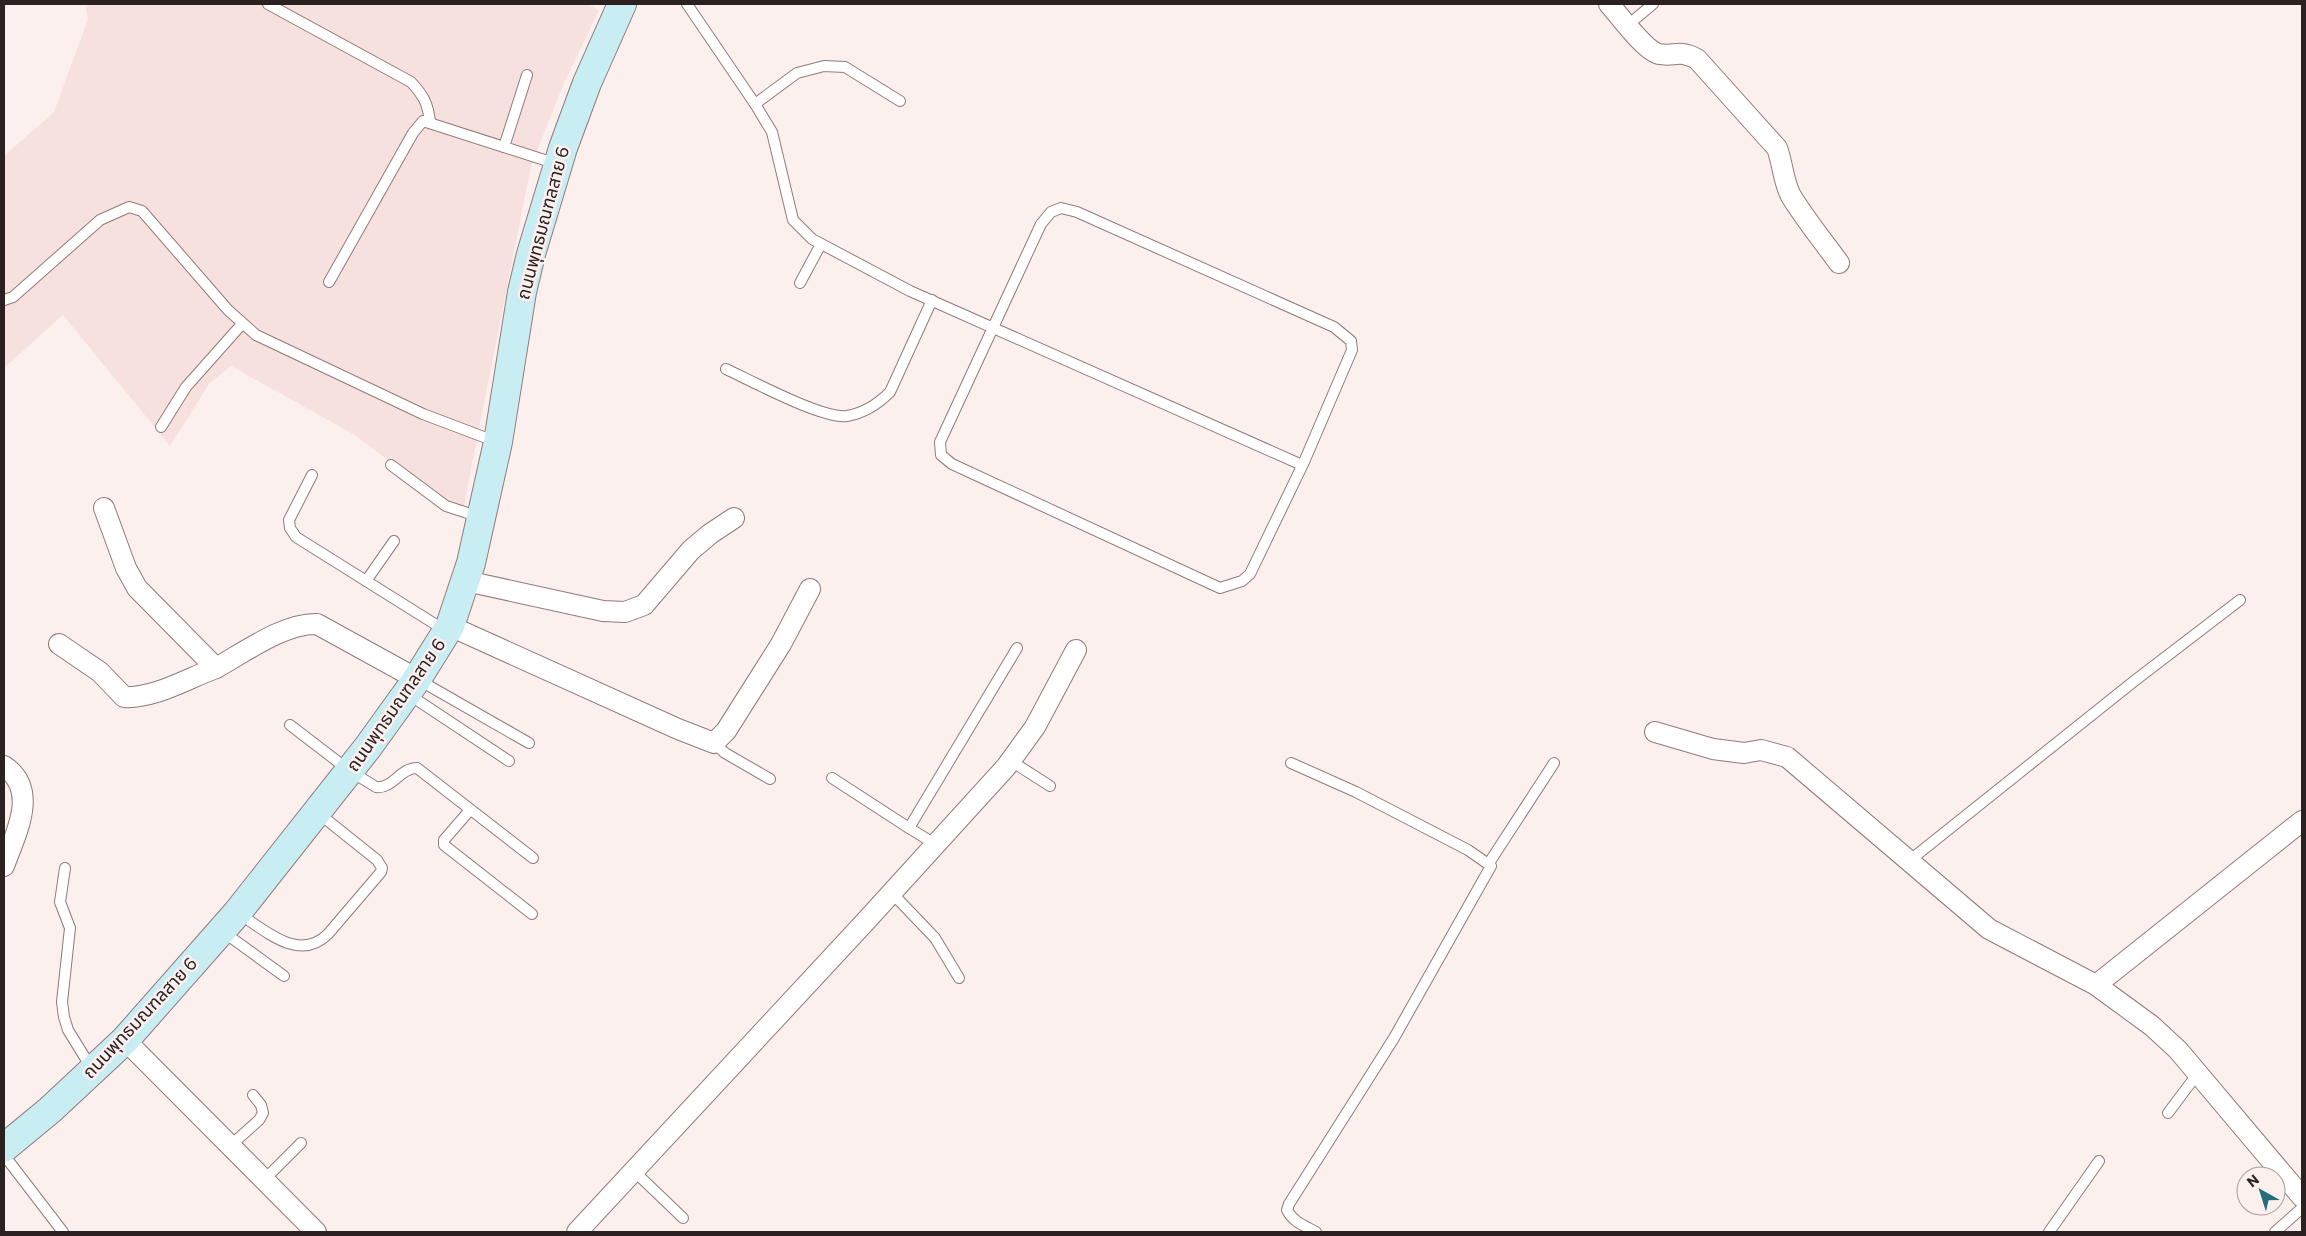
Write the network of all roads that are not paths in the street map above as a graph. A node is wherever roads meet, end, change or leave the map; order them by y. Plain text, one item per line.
1 (268, 4) edge
2 (622, 4) edge
3 (687, 4) edge
4 (1609, 4) edge
5 (1653, 4) edge
6 (1628, 24) junction
7 (527, 74) dead end
8 (900, 100) dead end
9 (755, 104) junction
10 (430, 122) junction
11 (504, 147) junction
12 (558, 165) junction
13 (821, 244) junction
14 (1839, 263) dead end
15 (329, 282) dead end
16 (800, 283) dead end
17 (4, 300) edge
18 (932, 300) junction
19 (242, 324) junction
20 (994, 328) junction
21 (726, 369) dead end
22 (161, 426) dead end
23 (498, 442) junction
24 (391, 464) dead end
25 (1302, 465) junction
26 (312, 475) dead end
27 (104, 508) dead end
28 (734, 518) dead end
29 (481, 520) junction
30 (394, 541) dead end
31 (468, 572) junction
32 (366, 581) junction
33 (810, 589) dead end
34 (2240, 600) dead end
35 (448, 629) junction
36 (59, 644) dead end
37 (1017, 648) dead end
38 (1076, 650) dead end
39 (216, 668) junction
40 (412, 687) junction
41 (290, 725) dead end
42 (1655, 732) dead end
43 (529, 743) dead end
44 (714, 743) junction
45 (509, 761) dead end
46 (1011, 761) junction
47 (1291, 762) dead end
48 (1554, 763) dead end
49 (4, 766) edge
50 (350, 771) junction
51 (832, 778) dead end
52 (770, 779) dead end
53 (1050, 786) dead end
54 (470, 810) junction
55 (316, 812) junction
56 (2302, 821) edge
57 (909, 828) junction
58 (935, 844) junction
59 (533, 858) dead end
60 (1908, 861) junction
61 (1489, 863) junction
62 (4, 866) edge
63 (65, 868) dead end
64 (892, 893) junction
65 (532, 914) dead end
66 (229, 922) junction
67 (284, 976) dead end
68 (959, 978) dead end
69 (2096, 985) junction
70 (125, 1040) junction
71 (93, 1071) junction
72 (2194, 1079) junction
73 (252, 1095) dead end
74 (2168, 1113) dead end
75 (301, 1143) dead end
76 (230, 1146) junction
77 (4, 1148) edge
78 (4, 1155) edge
79 (2099, 1161) dead end
80 (634, 1171) junction
81 (264, 1180) junction
82 (2300, 1206) edge
83 (682, 1218) dead end
84 (63, 1232) edge
85 (316, 1232) edge
86 (577, 1232) edge
87 (1316, 1232) edge
88 (2049, 1232) edge
89 (2275, 1232) edge

1 - 10 lane
2 - 12 main road, ถนนพุทธมณฑลสาย 6
3 - 9 lane
4 - 6 street
5 - 6 lane
6 - 14 street
7 - 11 lane
8 - 9 lane
9 - 13 lane
10 - 11 lane
10 - 15 lane
11 - 12 lane
12 - 23 main road, ถนนพุทธมณฑลสาย 6
13 - 16 lane
13 - 18 lane
17 - 19 lane
18 - 20 lane
18 - 21 lane
19 - 22 lane
19 - 23 lane
20 - 25 lane
20 - 25 lane
20 - 25 lane
23 - 29 main road, ถนนพุทธมณฑลสาย 6
24 - 29 lane
26 - 32 lane
27 - 39 street
28 - 31 street
29 - 31 main road, ถนนพุทธมณฑลสาย 6
30 - 32 lane
31 - 35 main road, ถนนพุทธมณฑลสาย 6
32 - 35 lane
33 - 44 street
34 - 60 lane
35 - 40 main road, ถนนพุทธมณฑลสาย 6
35 - 44 street
36 - 39 street
37 - 57 lane
38 - 46 street
39 - 40 street
40 - 43 lane
40 - 45 lane
40 - 50 main road, ถนนพุทธมณฑลสาย 6
41 - 50 lane
42 - 60 street
44 - 52 lane
46 - 53 lane
46 - 58 street
47 - 61 lane
48 - 61 lane
49 - 62 street
50 - 54 lane
50 - 55 main road, ถนนพุทธมณฑลสาย 6
51 - 57 lane
54 - 59 lane
54 - 65 lane
55 - 66 main road, ถนนพุทธมณฑลสาย 6
55 - 66 lane
56 - 69 street
57 - 58 lane
58 - 64 street
60 - 69 street
61 - 87 lane
63 - 71 lane
64 - 68 lane
64 - 80 street
66 - 67 lane
66 - 70 main road, ถนนพุทธมณฑลสาย 6
69 - 72 street
70 - 71 main road, ถนนพุทธมณฑลสาย 6
70 - 76 street
71 - 77 main road, ถนนพุทธมณฑลสาย 6
72 - 74 lane
72 - 82 street
73 - 76 lane
75 - 81 lane
76 - 81 street
78 - 84 lane
79 - 88 lane
80 - 83 lane
80 - 86 street
81 - 85 street
82 - 89 lane

